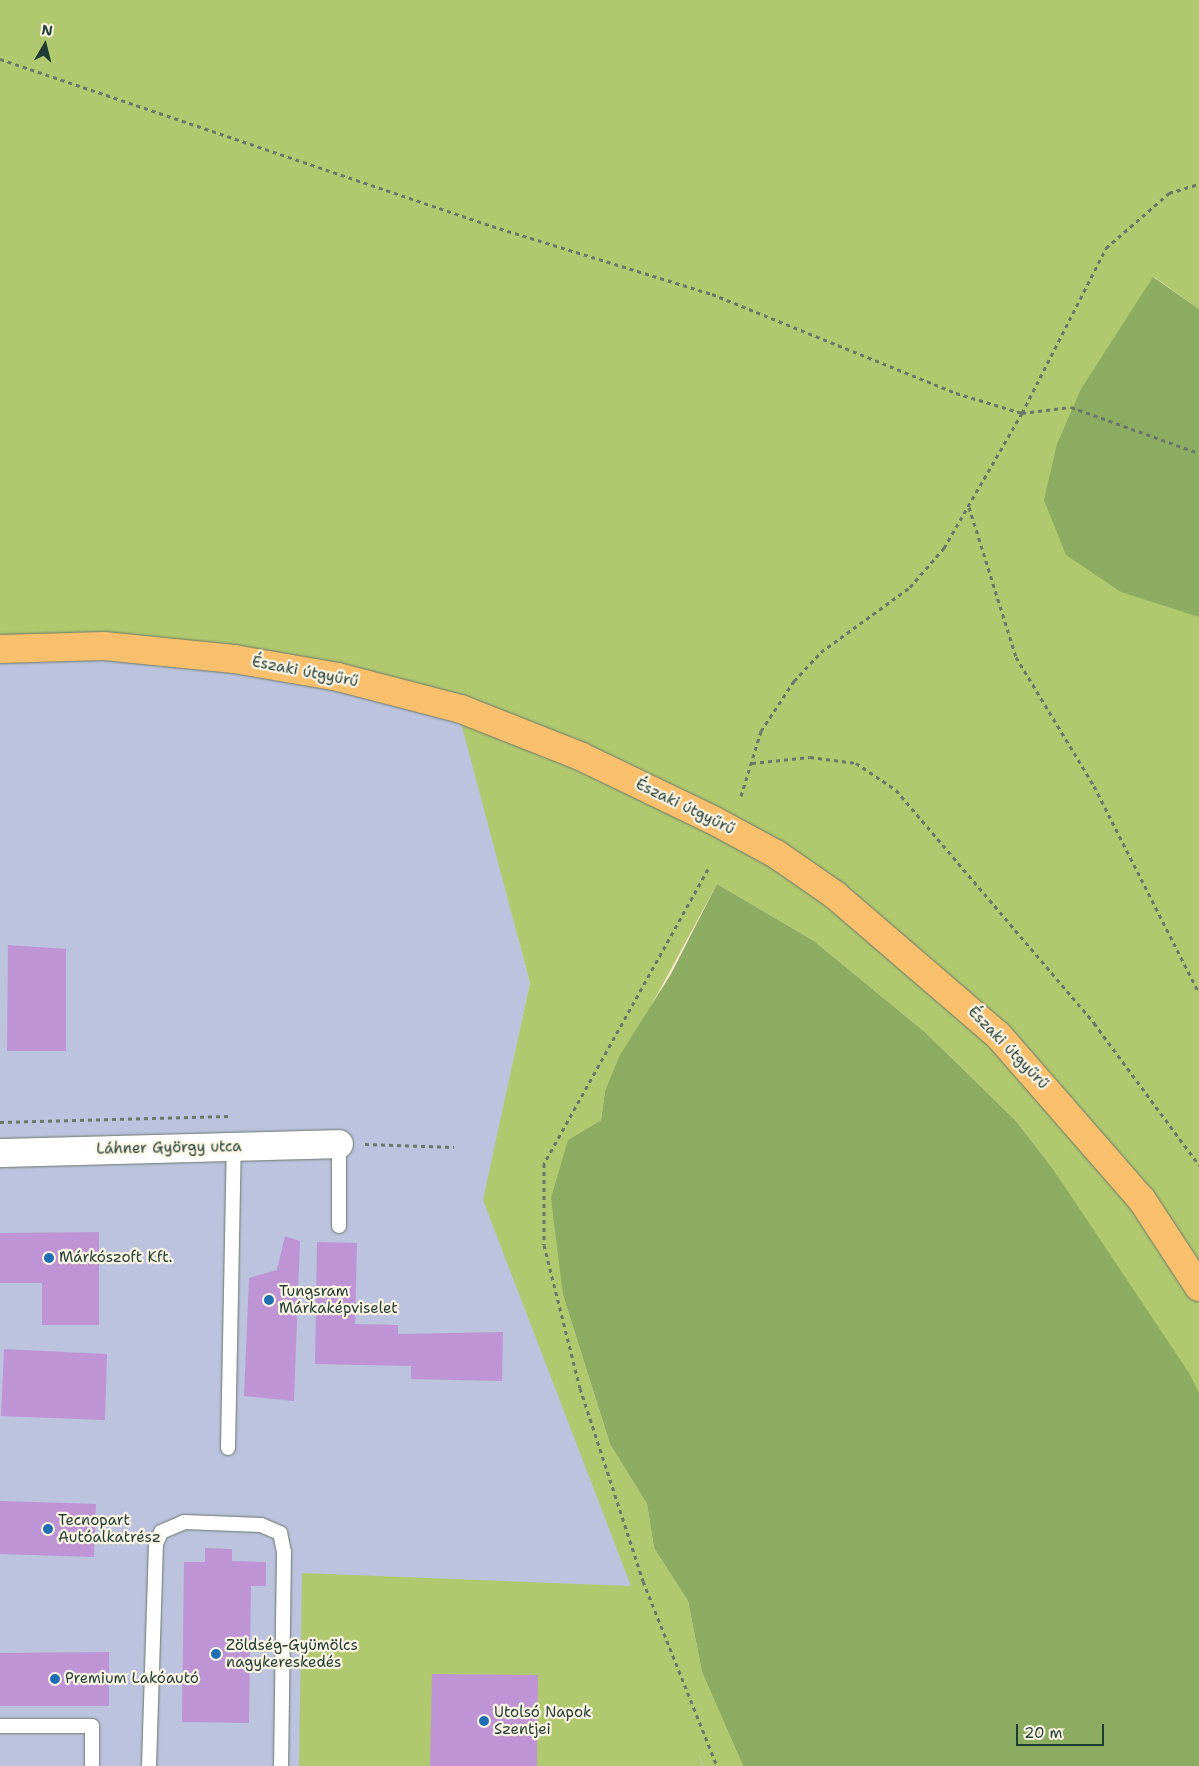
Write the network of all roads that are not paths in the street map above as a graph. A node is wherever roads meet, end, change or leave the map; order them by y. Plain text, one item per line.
1 (0, 648) edge
2 (339, 1144) joint
3 (234, 1147) junction
4 (0, 1153) edge
5 (338, 1226) dead end
6 (1199, 1287) edge
7 (228, 1448) dead end
8 (0, 1726) edge
9 (92, 1766) edge
10 (149, 1766) edge
11 (281, 1766) edge

1 - 6 main road, Északi útgyűrű
2 - 3 street, Láhner György utca
2 - 5 lane
3 - 4 street, Láhner György utca
3 - 7 lane
8 - 9 lane
10 - 11 lane

